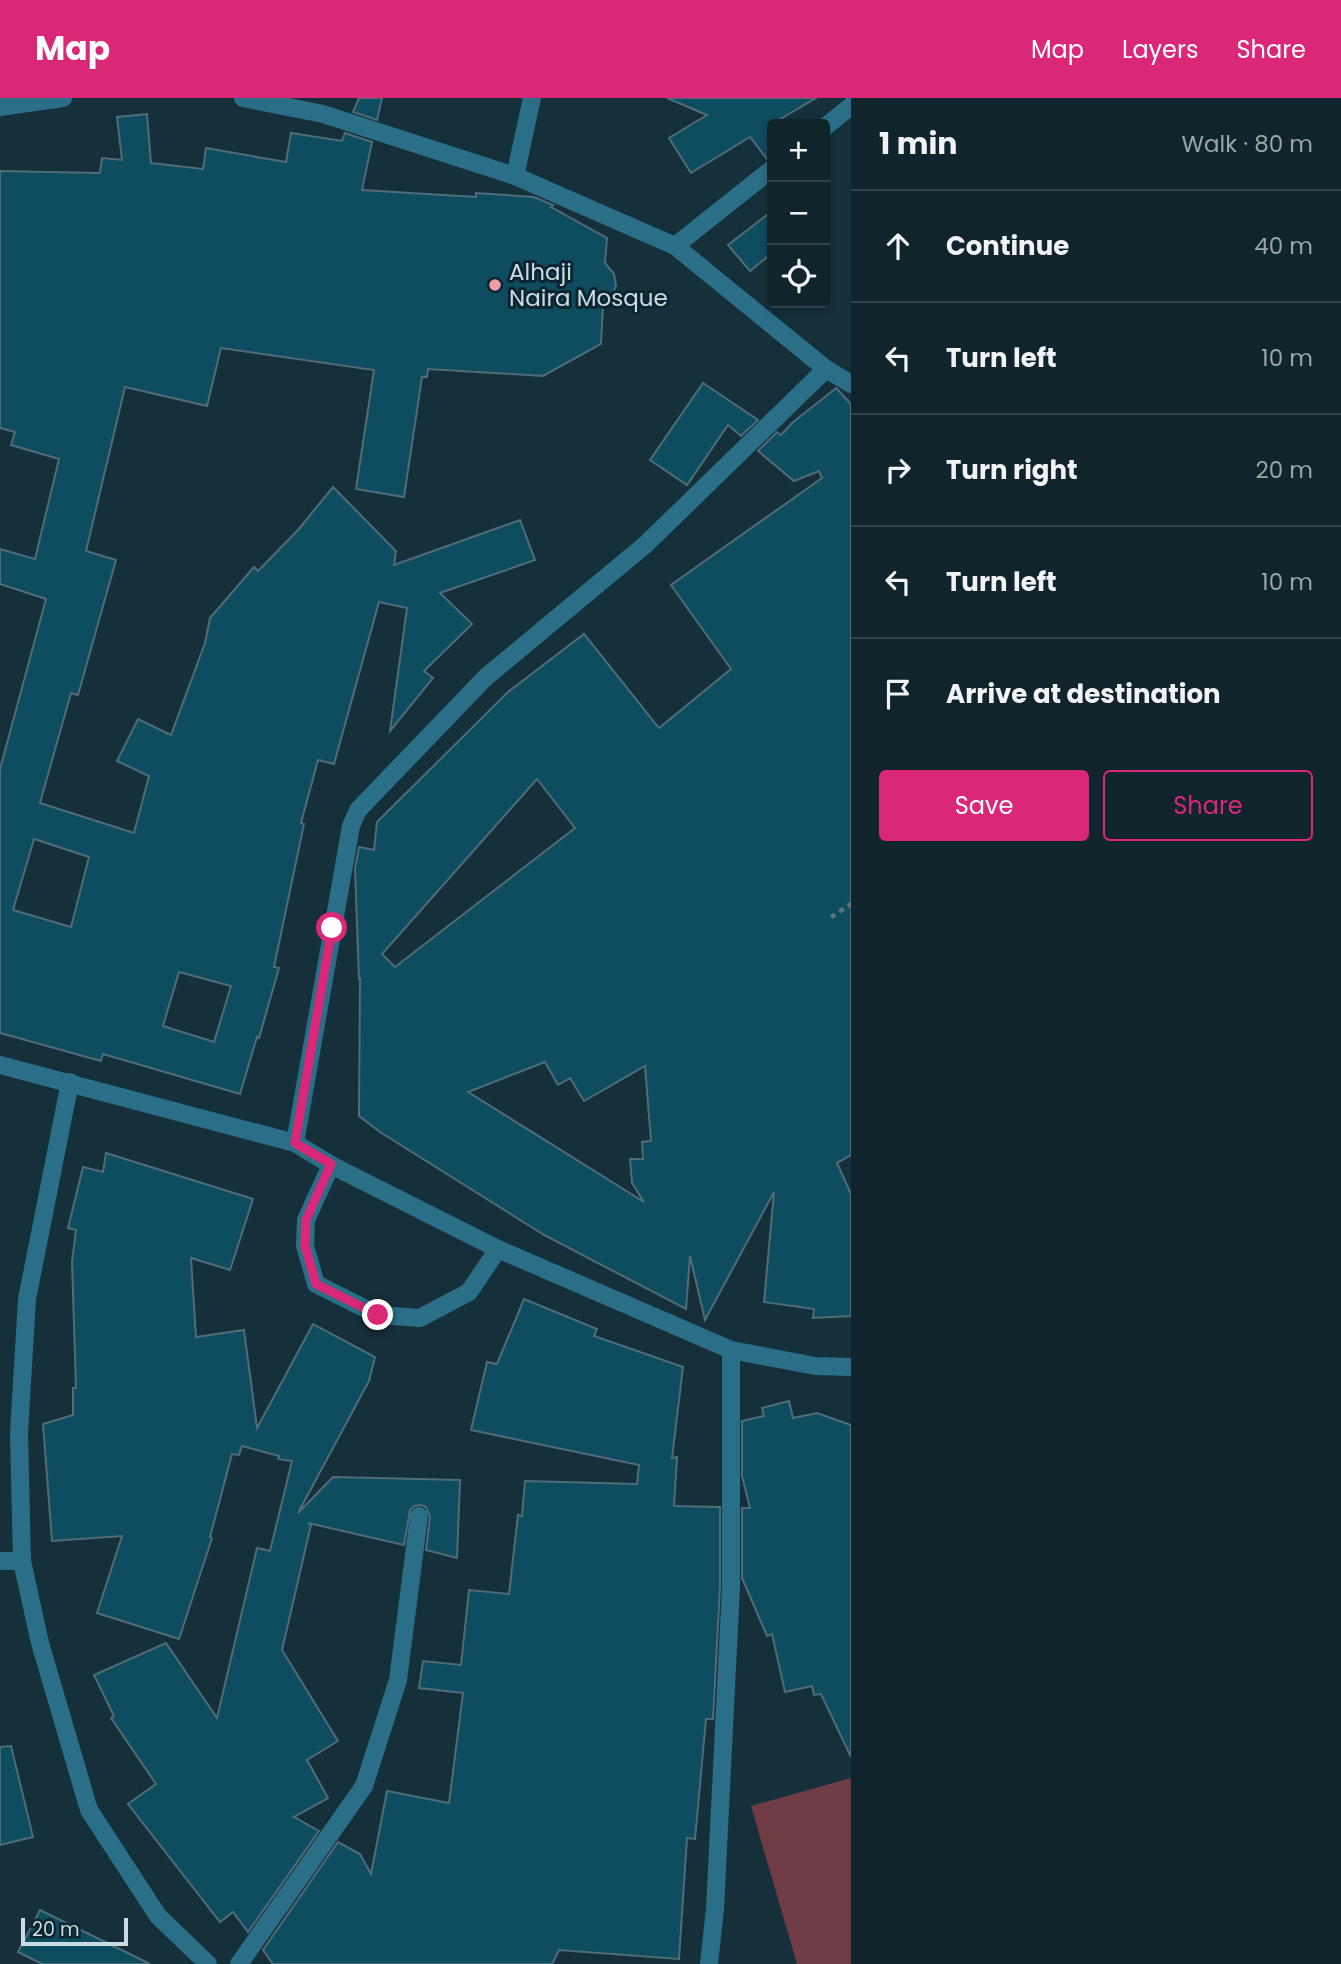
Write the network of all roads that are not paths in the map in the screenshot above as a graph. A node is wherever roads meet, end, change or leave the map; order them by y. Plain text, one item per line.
1 (63, 98) edge
2 (243, 98) edge
3 (532, 98) edge
4 (851, 106) edge
5 (0, 107) edge
6 (830, 123) edge
7 (767, 173) edge
8 (515, 176) junction
9 (675, 246) junction
10 (826, 369) junction
11 (851, 384) edge
12 (0, 1065) edge
13 (70, 1082) junction
14 (295, 1143) junction
15 (331, 1164) junction
16 (498, 1249) junction
17 (731, 1350) junction
18 (851, 1367) edge
19 (419, 1516) dead end
20 (0, 1561) edge
21 (22, 1561) junction
22 (208, 1964) edge
23 (239, 1964) edge
24 (709, 1964) edge

1 - 5 street
2 - 8 street
3 - 8 street
4 - 6 street
7 - 9 street
8 - 9 street
9 - 10 street
10 - 11 street
10 - 14 street
12 - 13 street
13 - 14 street
13 - 21 street
14 - 15 street
15 - 16 street
15 - 16 street
16 - 17 street
17 - 18 street
17 - 24 street
19 - 23 street
20 - 21 street
21 - 22 street

